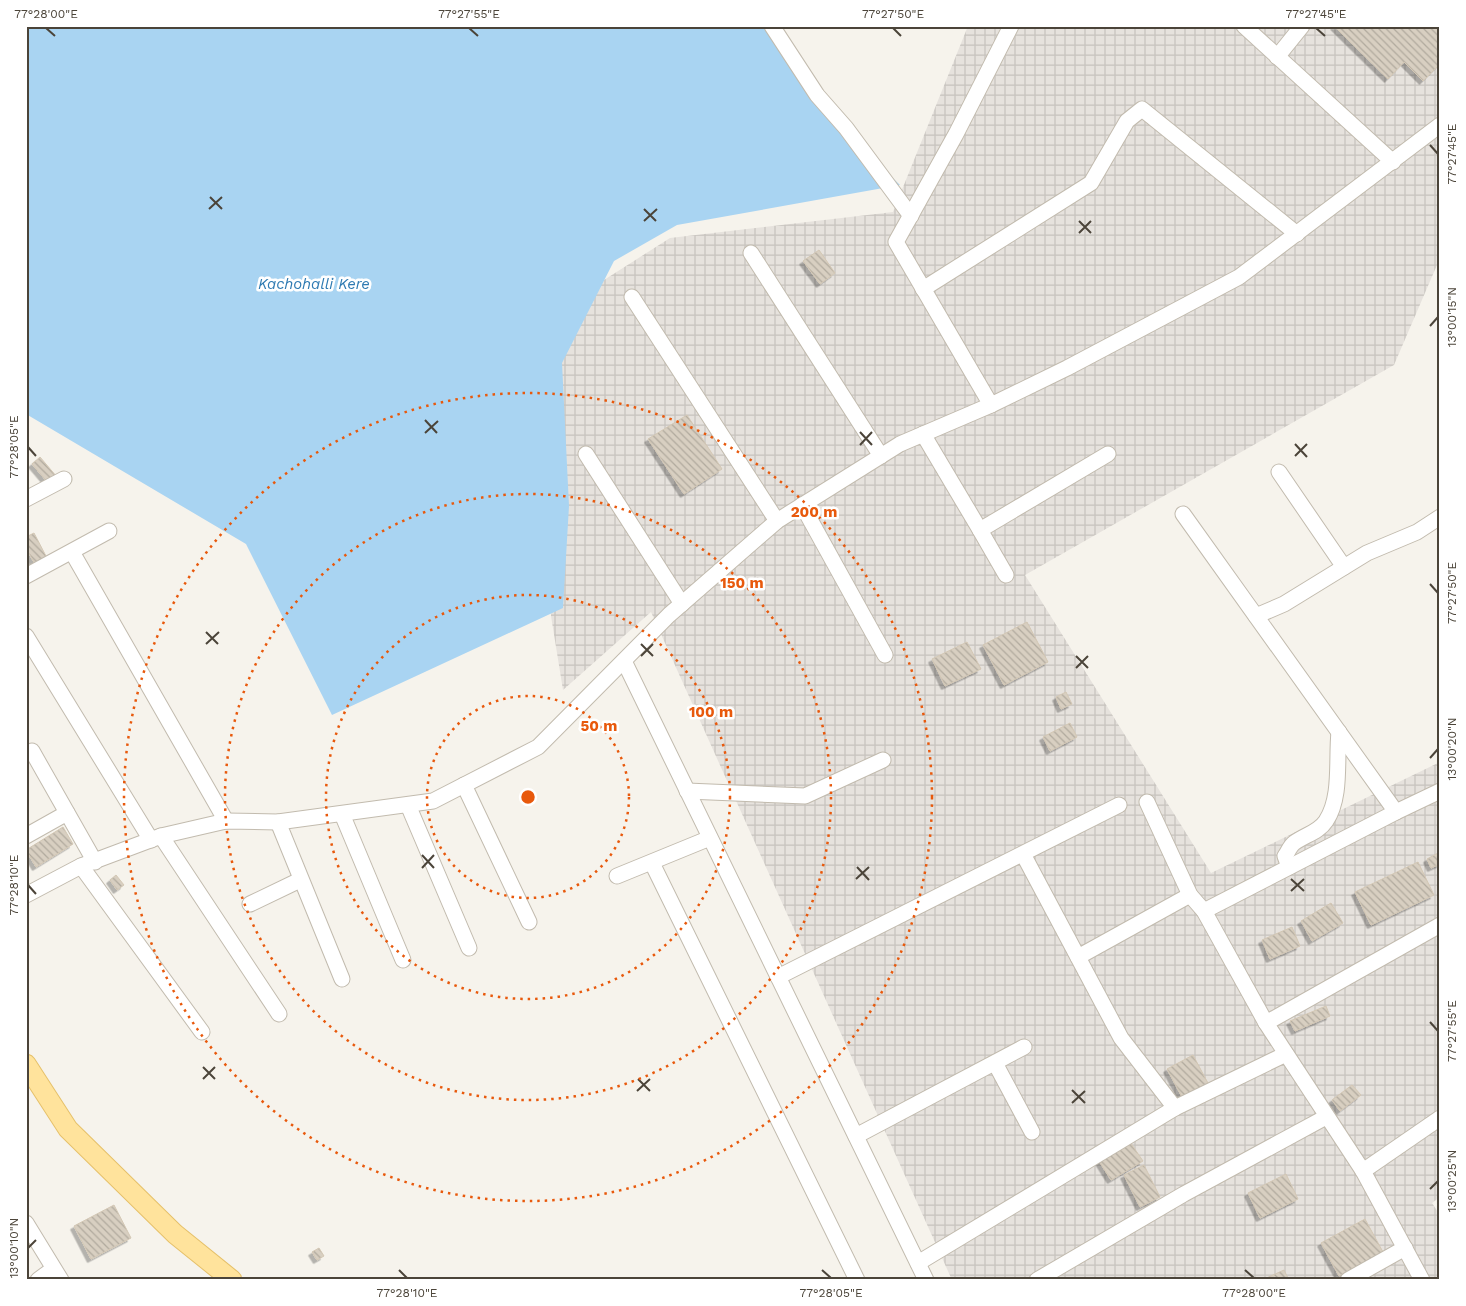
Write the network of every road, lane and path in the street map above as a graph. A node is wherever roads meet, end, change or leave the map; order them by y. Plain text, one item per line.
1 (772, 26) edge
2 (1011, 26) edge
3 (1244, 26) edge
4 (1302, 26) edge
5 (1277, 57) junction
6 (1440, 125) edge
7 (1393, 162) junction
8 (911, 216) junction
9 (1297, 234) junction
10 (751, 253) dead end
11 (923, 289) junction
12 (632, 297) dead end
13 (991, 405) junction
14 (923, 434) junction
15 (586, 454) dead end
16 (1108, 454) dead end
17 (881, 456) junction
18 (1279, 472) dead end
19 (64, 480) dead end
20 (26, 498) edge
21 (802, 505) junction
22 (1183, 514) dead end
23 (1440, 517) edge
24 (777, 521) junction
25 (980, 530) junction
26 (109, 531) dead end
27 (72, 552) junction
28 (1344, 567) junction
29 (1006, 575) dead end
30 (26, 576) edge
31 (682, 604) junction
32 (1256, 616) junction
33 (26, 636) edge
34 (885, 655) dead end
35 (624, 661) junction
36 (1339, 732) junction
37 (28, 749) edge
38 (883, 760) dead end
39 (464, 785) junction
40 (687, 790) junction
41 (1440, 791) edge
42 (1148, 802) dead end
43 (408, 805) junction
44 (1119, 806) dead end
45 (1396, 812) junction
46 (66, 813) junction
47 (342, 814) junction
48 (226, 822) junction
49 (278, 822) junction
50 (26, 836) edge
51 (156, 838) junction
52 (710, 838) junction
53 (1023, 854) junction
54 (652, 862) junction
55 (88, 864) junction
56 (1289, 867) junction
57 (617, 876) dead end
58 (300, 880) junction
59 (26, 895) edge
60 (1190, 895) junction
61 (250, 904) dead end
62 (1204, 911) junction
63 (529, 922) dead end
64 (1440, 925) edge
65 (469, 948) dead end
66 (1078, 958) junction
67 (403, 960) dead end
68 (778, 977) junction
69 (342, 979) dead end
70 (279, 1014) dead end
71 (1266, 1023) junction
72 (202, 1032) dead end
73 (1024, 1047) dead end
74 (1286, 1054) junction
75 (994, 1063) junction
76 (26, 1064) edge
77 (1175, 1108) junction
78 (1326, 1117) junction
79 (1440, 1118) edge
80 (1032, 1132) dead end
81 (856, 1136) junction
82 (1363, 1171) junction
83 (26, 1223) edge
84 (1405, 1248) junction
85 (918, 1263) junction
86 (57, 1274) edge
87 (38, 1280) edge
88 (232, 1280) edge
89 (857, 1280) edge
90 (926, 1280) edge
91 (1037, 1280) edge
92 (1348, 1280) edge
93 (1422, 1280) edge

1 - 8 street
2 - 8 street
3 - 5 street
4 - 5 street
5 - 7 street
6 - 7 street
7 - 9 street
8 - 11 street
9 - 11 street
9 - 13 street
10 - 17 street
11 - 13 street
12 - 24 street
13 - 14 street
14 - 17 street
14 - 25 street
15 - 31 street
16 - 25 street
17 - 21 street
18 - 28 street
19 - 20 street
21 - 24 street
21 - 34 street
22 - 32 street
23 - 28 street
24 - 31 street
25 - 29 street
26 - 27 street
27 - 30 street
27 - 48 street
28 - 32 street
31 - 35 street
32 - 36 street
33 - 51 street
35 - 39 street
35 - 40 street
36 - 45 street
36 - 56 street
37 - 46 street
38 - 40 street
39 - 43 street
39 - 63 street
40 - 52 street
41 - 45 street
42 - 60 street
43 - 47 street
43 - 65 street
44 - 53 street
45 - 56 street
46 - 50 street
46 - 55 street
47 - 49 street
47 - 67 street
48 - 49 street
48 - 51 street
49 - 58 street
51 - 55 street
51 - 70 street
52 - 54 street
52 - 68 street
53 - 66 street
53 - 68 street
54 - 57 street
54 - 89 street
55 - 59 street
55 - 72 street
56 - 62 street
58 - 61 street
58 - 69 street
60 - 62 street
60 - 66 street
62 - 71 street
64 - 71 street
66 - 77 street
68 - 81 street
71 - 74 street
73 - 75 street
74 - 77 street
74 - 78 street
75 - 80 street
75 - 81 street
76 - 88 main road
77 - 85 street
78 - 82 street
78 - 91 street
79 - 82 street
81 - 85 street
82 - 84 street
83 - 86 street
84 - 92 street
84 - 93 street
85 - 90 street
86 - 87 street

